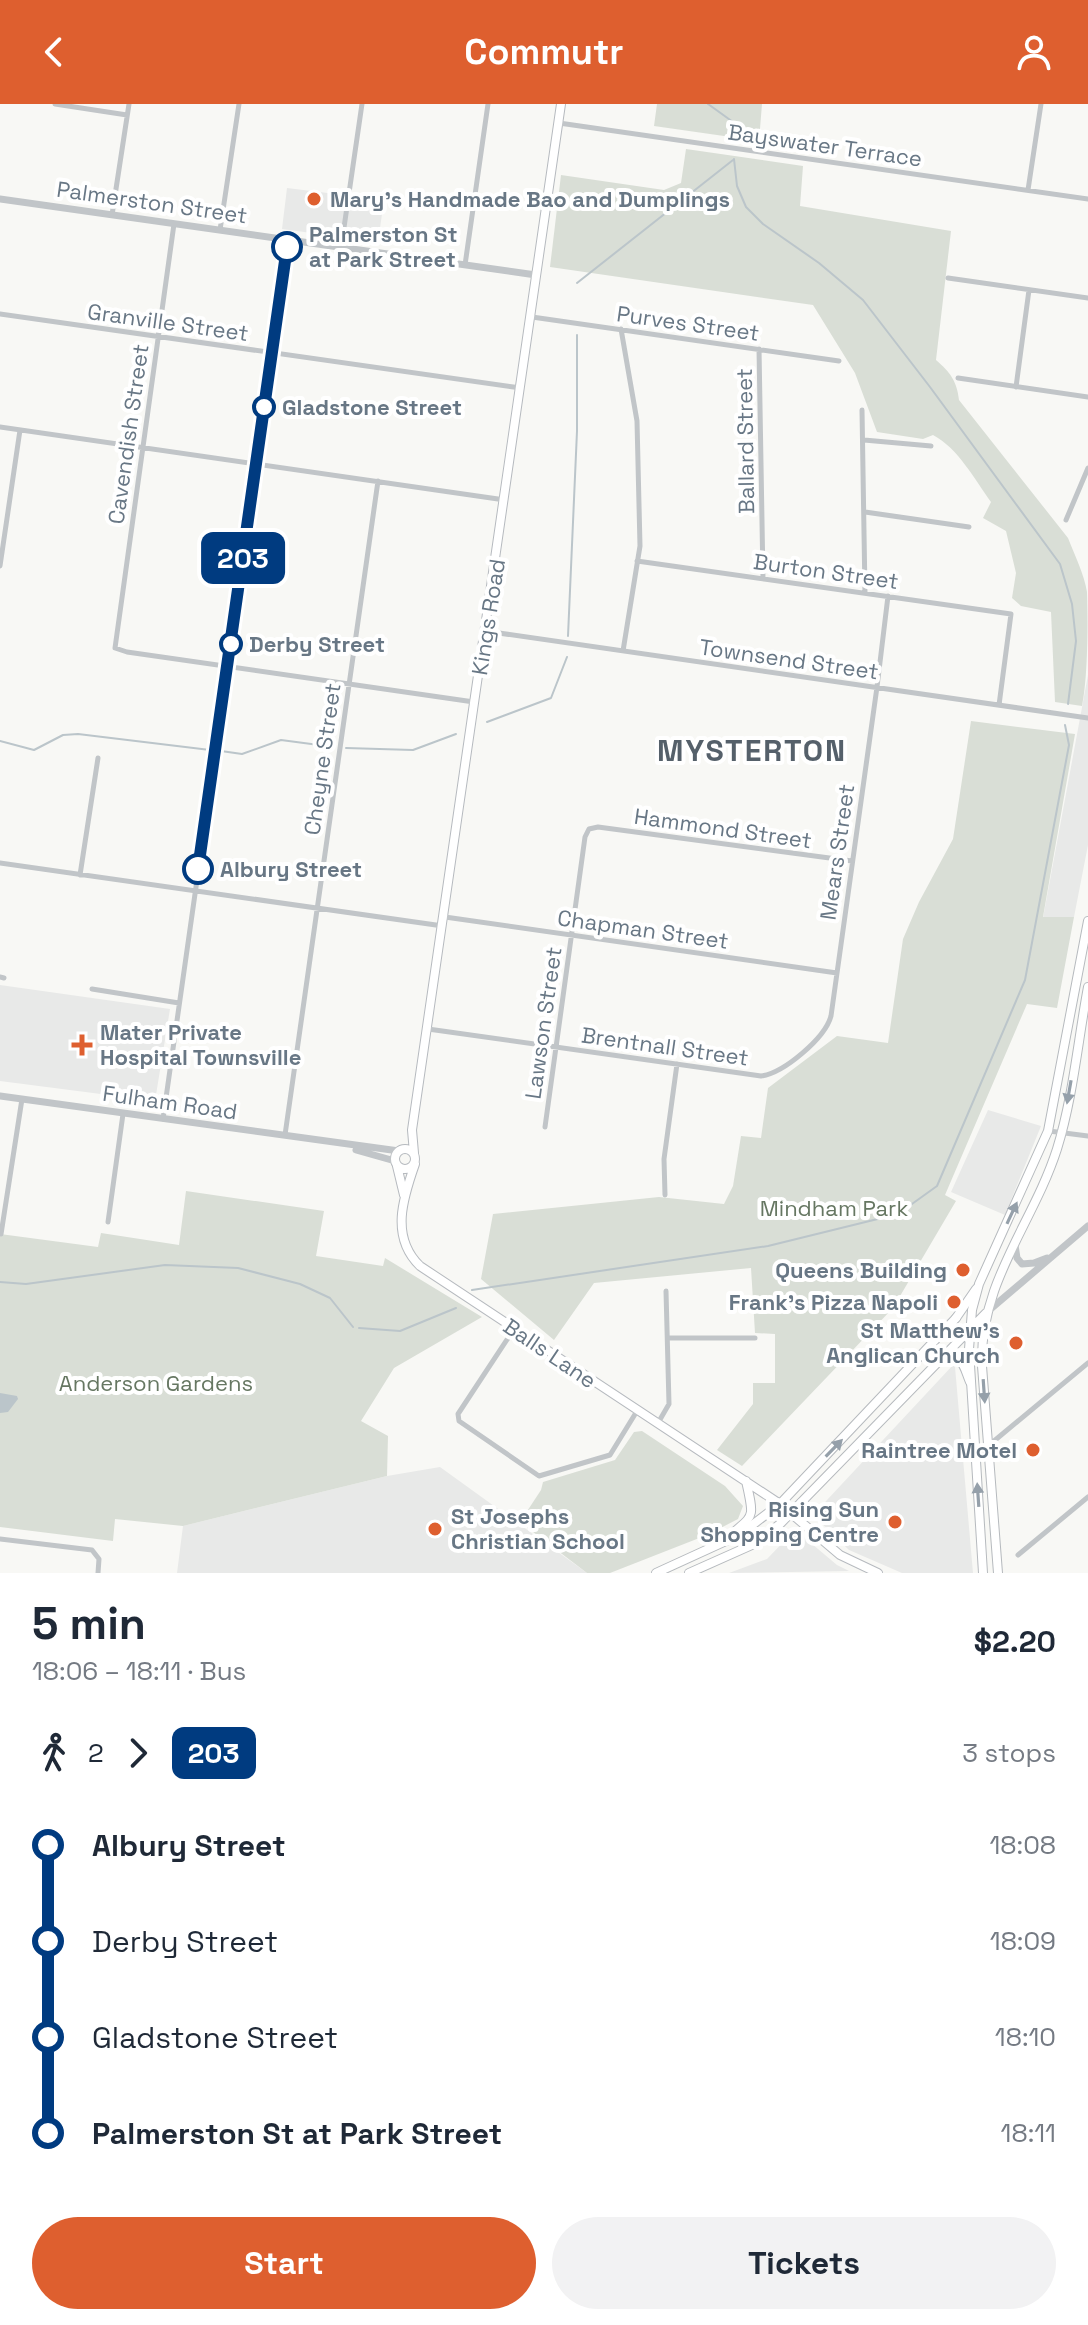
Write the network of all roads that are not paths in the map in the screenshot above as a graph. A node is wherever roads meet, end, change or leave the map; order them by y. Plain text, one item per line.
1 (55, 104) edge
2 (129, 104) edge
3 (239, 104) edge
4 (362, 104) edge
5 (488, 104) edge
6 (561, 104) edge
7 (1041, 104) edge
8 (127, 115) junction
9 (558, 123) junction
10 (1028, 190) junction
11 (0, 199) edge
12 (1088, 199) edge
13 (112, 215) junction
14 (174, 224) junction
15 (220, 230) junction
16 (288, 240) junction
17 (341, 248) junction
18 (465, 265) junction
19 (536, 275) junction
20 (948, 278) dead end
21 (1029, 290) junction
22 (1088, 298) edge
23 (0, 314) edge
24 (532, 317) junction
25 (621, 329) junction
26 (158, 336) junction
27 (759, 349) junction
28 (272, 352) junction
29 (839, 361) dead end
30 (958, 378) dead end
31 (1016, 387) junction
32 (521, 388) junction
33 (1088, 397) edge
34 (862, 410) dead end
35 (0, 427) edge
36 (20, 430) junction
37 (864, 440) junction
38 (931, 446) dead end
39 (142, 447) junction
40 (256, 464) junction
41 (1088, 468) edge
42 (378, 481) junction
43 (505, 500) junction
44 (865, 512) junction
45 (1066, 520) dead end
46 (969, 527) dead end
47 (637, 561) junction
48 (0, 566) edge
49 (763, 579) junction
50 (865, 593) junction
51 (888, 596) junction
52 (485, 631) junction
53 (623, 651) junction
54 (227, 667) junction
55 (349, 684) junction
56 (877, 687) junction
57 (475, 702) junction
58 (999, 705) junction
59 (1088, 718) edge
60 (98, 758) dead end
61 (589, 829) joint
62 (852, 861) junction
63 (0, 863) edge
64 (80, 875) junction
65 (195, 891) junction
66 (317, 908) junction
67 (444, 921) junction
68 (1088, 925) edge
69 (572, 936) junction
70 (837, 973) junction
71 (1088, 987) edge
72 (92, 989) dead end
73 (179, 1003) junction
74 (427, 1029) junction
75 (1084, 1032) edge
76 (556, 1046) junction
77 (677, 1064) junction
78 (0, 1096) edge
79 (22, 1099) junction
80 (123, 1114) junction
81 (163, 1119) junction
82 (545, 1127) dead end
83 (412, 1130) junction
84 (1048, 1131) junction
85 (1062, 1131) junction
86 (285, 1136) junction
87 (1088, 1136) edge
88 (334, 1143) junction
89 (401, 1150) junction
90 (414, 1153) junction
91 (396, 1163) junction
92 (415, 1164) junction
93 (665, 1195) dead end
94 (404, 1196) junction
95 (108, 1222) dead end
96 (1088, 1226) edge
97 (1, 1234) edge
98 (1015, 1240) junction
99 (1059, 1251) junction
100 (979, 1284) junction
101 (666, 1291) dead end
102 (986, 1313) junction
103 (969, 1328) junction
104 (514, 1329) junction
105 (668, 1338) junction
106 (755, 1338) dead end
107 (940, 1359) junction
108 (1088, 1363) edge
109 (970, 1382) junction
110 (637, 1411) junction
111 (658, 1424) junction
112 (988, 1446) junction
113 (975, 1447) junction
114 (745, 1481) junction
115 (1088, 1497) edge
116 (780, 1504) junction
117 (793, 1513) junction
118 (0, 1539) edge
119 (720, 1545) junction
120 (1018, 1555) dead end
121 (98, 1573) edge
122 (656, 1573) edge
123 (689, 1573) edge
124 (878, 1573) edge
125 (983, 1573) edge
126 (998, 1573) edge

1 - 8 street
2 - 8 street
3 - 15 street
4 - 17 street
5 - 18 street
6 - 9 main road, Kings Road
7 - 10 street
8 - 13 street
9 - 10 street, Bayswater Terrace
9 - 19 main road, Kings Road
10 - 12 street, Bayswater Terrace
11 - 13 street, Palmerston Street
13 - 14 street, Palmerston Street
14 - 15 street, Palmerston Street
14 - 26 street, Cavendish Street
15 - 16 street, Palmerston Street
16 - 17 street, Palmerston Street
16 - 28 street
17 - 18 street, Palmerston Street
18 - 19 street, Palmerston Street
19 - 24 main road, Kings Road
20 - 21 street
21 - 22 street
21 - 31 street
23 - 26 street, Granville Street
24 - 25 street, Purves Street
24 - 32 main road, Kings Road
25 - 27 street, Purves Street
25 - 47 street
26 - 28 street, Granville Street
26 - 39 street, Cavendish Street
27 - 29 street, Purves Street
27 - 49 street, Ballard Street
28 - 32 street, Granville Street
28 - 40 street
30 - 31 street
31 - 33 street
32 - 43 main road, Kings Road
34 - 37 street
35 - 36 street
36 - 39 street
36 - 48 street
37 - 38 street
37 - 44 street
39 - 40 street
39 - 54 street, Cavendish Street
40 - 42 street
40 - 54 street
41 - 45 street
42 - 43 street
42 - 55 street, Cheyne Street
43 - 52 main road, Kings Road
44 - 46 street
44 - 50 street
47 - 49 street, Burton Street
47 - 53 street
49 - 50 street, Burton Street
50 - 51 street, Burton Street
51 - 56 street, Mears Street
51 - 58 street, Burton Street
52 - 53 street, Townsend Street
52 - 57 main road, Kings Road
53 - 56 street, Townsend Street
54 - 55 street
54 - 65 street
55 - 57 street
55 - 66 street, Cheyne Street
56 - 58 street, Townsend Street
56 - 62 street, Mears Street
57 - 67 main road, Kings Road
58 - 59 street, Townsend Street
60 - 64 street
61 - 62 street, Hammond Street
61 - 69 street, Lawson Street
62 - 70 street, Mears Street
63 - 64 street
64 - 65 street
65 - 66 street
65 - 73 street
66 - 67 street
66 - 86 street, Cheyne Street
67 - 69 street, Chapman Street
67 - 74 main road, Kings Road
68 - 84 main road
69 - 70 street, Chapman Street
69 - 76 street, Lawson Street
70 - 77 street, Brentnall Street
71 - 75 main road
72 - 73 street
73 - 81 street
74 - 76 street, Brentnall Street
74 - 83 main road, Kings Road
75 -> 85 main road
76 - 77 street, Brentnall Street
76 - 82 street, Lawson Street
77 - 93 street
78 - 79 street, Fulham Road
79 - 80 street, Fulham Road
79 - 97 street
80 - 81 street, Fulham Road
80 - 95 street
81 - 86 street, Fulham Road
83 - 89 main road, Kings Road
83 - 90 main road, Kings Road
84 - 85 street
100 -> 84 main road
85 - 87 street
85 - 98 main road
86 - 88 street, Fulham Road
88 - 89 street, Fulham Road
88 - 91 street, Fulham Road
89 - 90 main road
89 - 91 main road, Kings Road
90 - 92 main road, Kings Road
91 - 92 main road
91 - 94 main road, Balls Lane
92 - 94 main road, Balls Lane
94 - 104 main road, Balls Lane
96 - 99 street
98 - 99 street
98 - 102 main road
99 - 102 street
100 - 103 main road
116 -> 100 main road
101 - 105 street
102 - 103 main road
102 -> 112 main road
103 - 107 main road
103 - 109 main road
104 - 110 main road, Balls Lane
104 - 110 street
105 - 106 street
105 - 111 street
107 - 109 main road
107 - 117 main road
108 - 112 street
109 - 113 main road
110 - 111 main road, Balls Lane
111 - 114 main road, Balls Lane
112 - 113 street
112 - 126 main road
125 -> 113 main road
114 - 116 main road, Balls Lane
114 - 119 main road
115 - 120 street
116 - 117 main road, Balls Lane
116 - 119 main road
117 - 123 main road
117 - 124 main road, Balls Lane
118 - 121 street
119 - 122 main road

